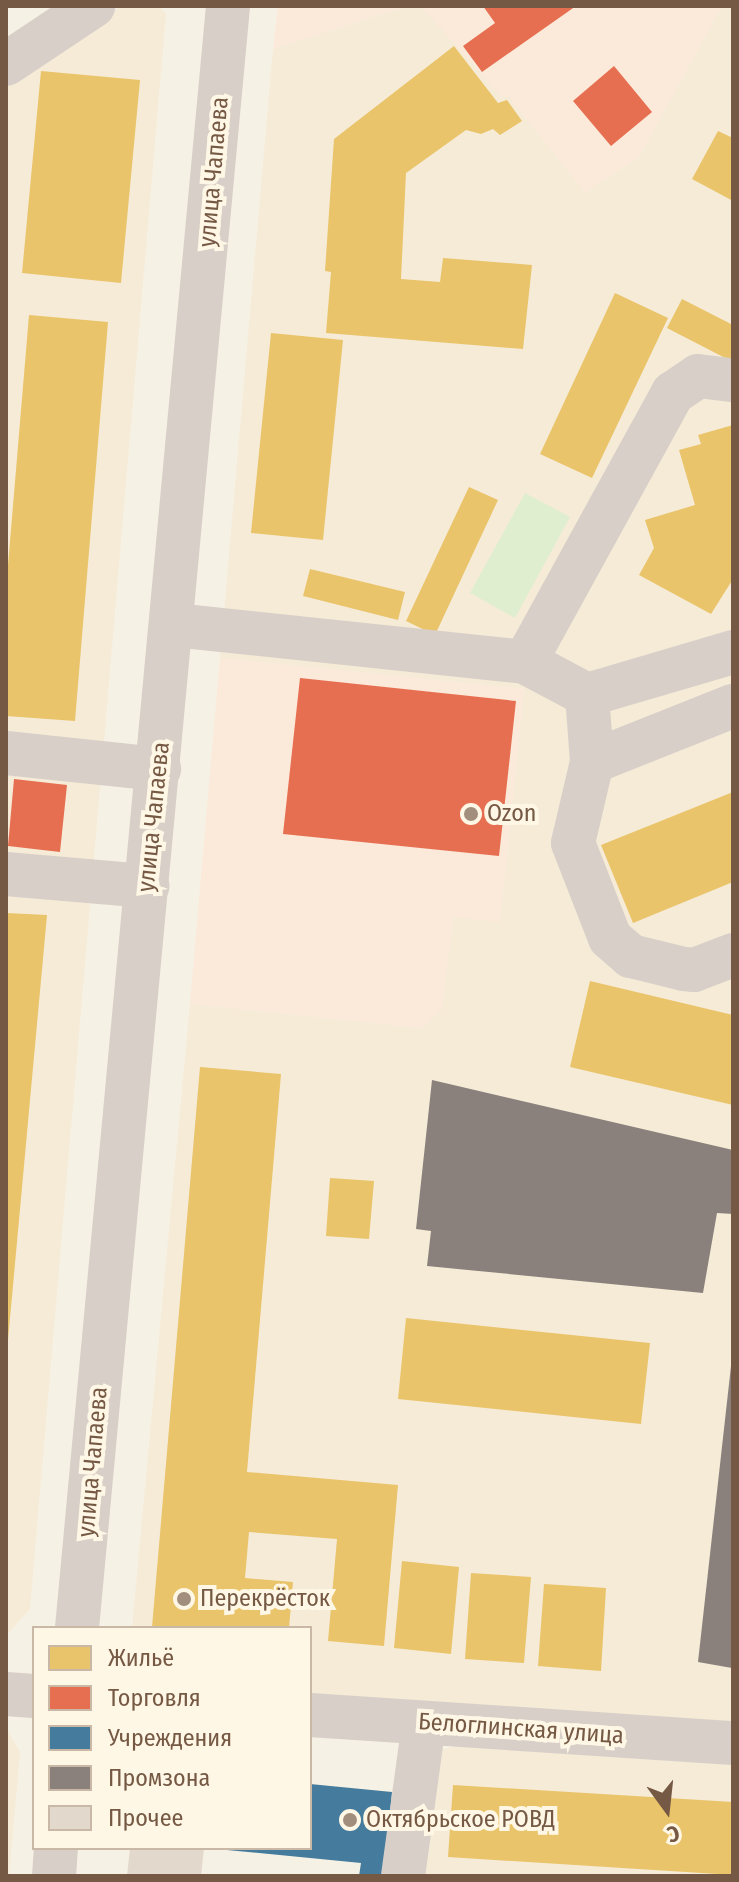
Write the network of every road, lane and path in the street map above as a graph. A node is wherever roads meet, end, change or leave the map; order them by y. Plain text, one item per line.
1 (93, 6) edge
2 (228, 6) edge
3 (6, 64) edge
4 (733, 380) edge
5 (174, 625) junction
6 (733, 652) edge
7 (525, 662) junction
8 (587, 695) junction
9 (733, 706) edge
10 (6, 753) edge
11 (592, 762) junction
12 (159, 769) junction
13 (6, 874) edge
14 (147, 886) junction
15 (733, 955) edge
16 (77, 1626) edge
17 (6, 1694) edge
18 (32, 1696) edge
19 (312, 1715) edge
20 (424, 1723) junction
21 (733, 1743) edge
22 (56, 1850) edge
23 (54, 1876) edge
24 (403, 1876) edge

1 - 3 street
2 - 5 street, улица Чапаева
4 - 7 street
5 - 7 street
5 - 12 street, улица Чапаева
6 - 8 street
7 - 8 street
8 - 11 street
9 - 11 street
10 - 12 street
11 - 15 street
12 - 14 street, улица Чапаева
13 - 14 street
14 - 16 street, улица Чапаева
17 - 18 street
19 - 20 street, Белоглинская улица
20 - 21 street, Белоглинская улица
20 - 24 street
22 - 23 street

